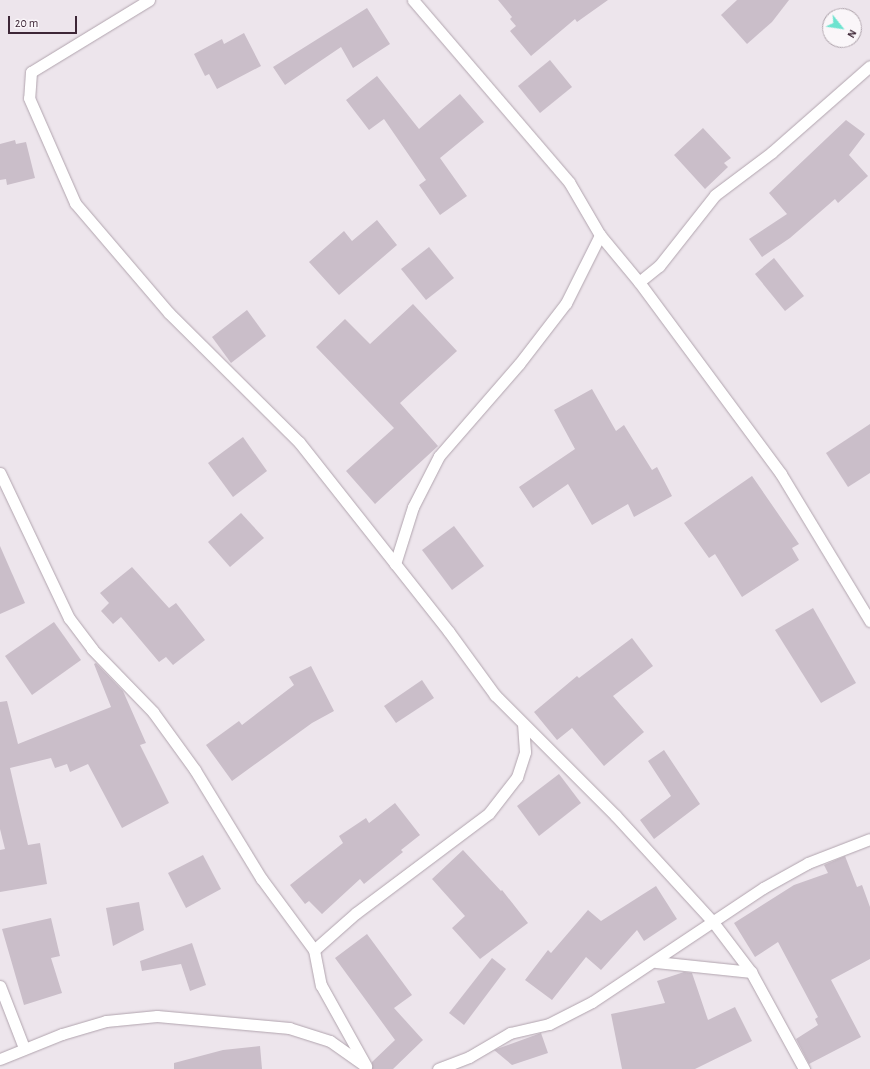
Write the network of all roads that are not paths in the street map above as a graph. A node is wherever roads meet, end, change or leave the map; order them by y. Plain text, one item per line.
1 (149, 0) edge
2 (415, 1) edge
3 (870, 66) edge
4 (600, 235) junction
5 (638, 282) junction
6 (0, 473) edge
7 (395, 564) junction
8 (870, 621) edge
9 (523, 724) junction
10 (870, 839) edge
11 (713, 922) junction
12 (314, 950) junction
13 (656, 962) junction
14 (751, 972) junction
15 (0, 986) edge
16 (24, 1048) junction
17 (0, 1059) edge
18 (368, 1068) edge
19 (438, 1069) edge
20 (804, 1069) edge

1 - 7 street
2 - 4 street
3 - 5 street
4 - 5 street
4 - 7 street
5 - 8 street
6 - 12 street
7 - 9 street
9 - 11 street
9 - 12 street
10 - 11 street
11 - 13 street
11 - 14 street
12 - 18 street
13 - 14 street
13 - 19 street
14 - 20 street
15 - 16 street
16 - 17 street
16 - 18 street

